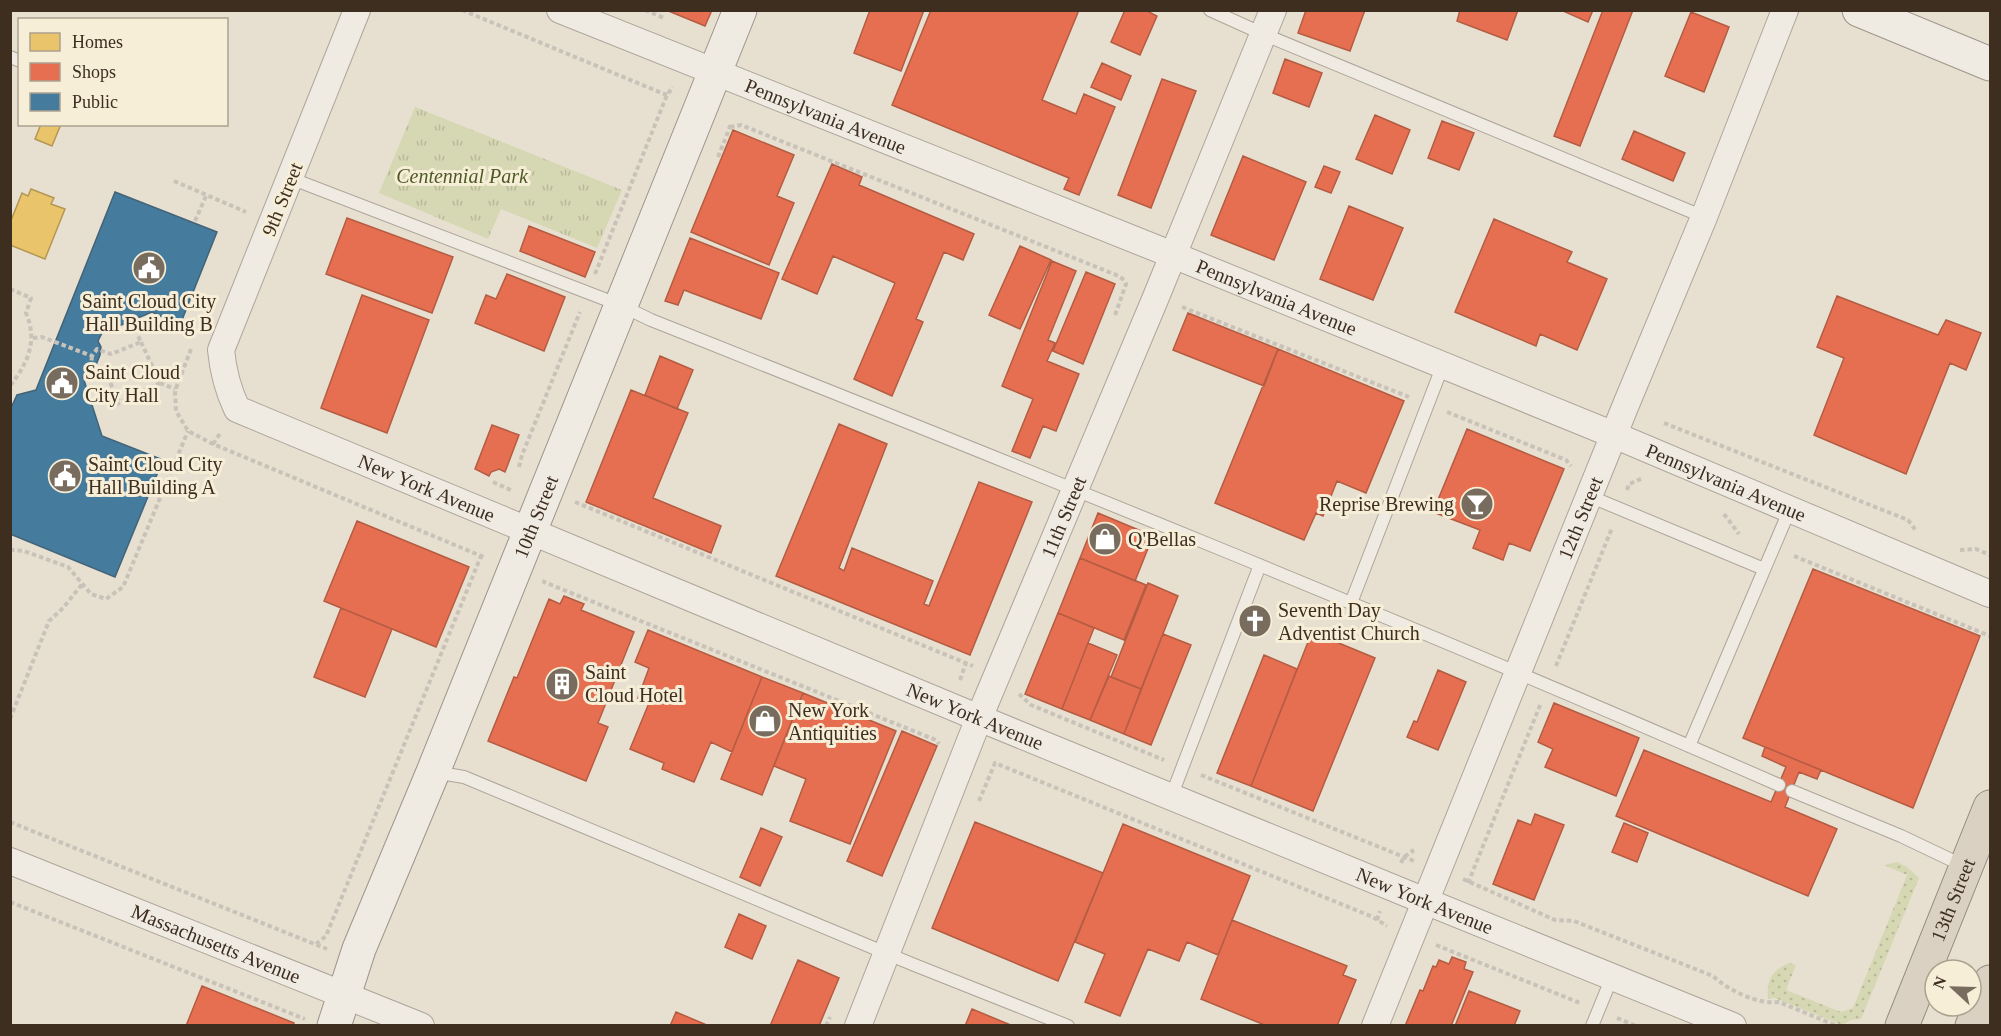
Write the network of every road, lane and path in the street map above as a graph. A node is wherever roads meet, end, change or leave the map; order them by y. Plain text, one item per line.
1 (357, 10) edge
2 (462, 10) edge
3 (560, 10) edge
4 (740, 10) edge
5 (1210, 10) edge
6 (1273, 10) edge
7 (1785, 10) edge
8 (1858, 10) edge
9 (1263, 34) junction
10 (1990, 64) edge
11 (715, 72) junction
12 (699, 112) junction
13 (290, 178) junction
14 (174, 181) dead end
15 (206, 196) junction
16 (252, 207) dead end
17 (1704, 218) junction
18 (195, 221) dead end
19 (1173, 255) junction
20 (1126, 284) dead end
21 (10, 290) edge
22 (1156, 297) junction
23 (620, 305) junction
24 (137, 334) dead end
25 (33, 338) junction
26 (195, 340) dead end
27 (141, 342) junction
28 (92, 356) junction
29 (1443, 365) junction
30 (160, 383) junction
31 (10, 386) edge
32 (175, 389) junction
33 (228, 390) joint
34 (120, 403) junction
35 (1428, 404) junction
36 (109, 408) dead end
37 (188, 431) junction
38 (1614, 435) junction
39 (1571, 471) dead end
40 (1652, 482) dead end
41 (1075, 490) junction
42 (1589, 496) junction
43 (1620, 508) junction
44 (1714, 509) dead end
45 (1790, 509) junction
46 (528, 531) junction
47 (1773, 547) junction
48 (10, 550) edge
49 (482, 556) junction
50 (1260, 565) junction
51 (513, 569) junction
52 (1764, 569) junction
53 (83, 583) junction
54 (1990, 594) edge
55 (1351, 603) junction
56 (1990, 636) edge
57 (973, 666) dead end
58 (1518, 672) junction
59 (997, 676) junction
60 (1548, 685) junction
61 (10, 718) edge
62 (979, 718) junction
63 (1689, 746) junction
64 (940, 749) dead end
65 (1182, 767) junction
66 (433, 772) junction
67 (1779, 785) dead end
68 (1792, 791) dead end
69 (1171, 797) junction
70 (978, 804) dead end
71 (1990, 807) edge
72 (10, 822) edge
73 (1419, 840) dead end
74 (1404, 857) junction
75 (10, 861) edge
76 (1966, 867) junction
77 (1438, 869) junction
78 (1468, 881) junction
79 (1389, 886) junction
80 (1425, 901) junction
81 (10, 902) edge
82 (1456, 914) junction
83 (1377, 920) junction
84 (1411, 935) junction
85 (316, 944) junction
86 (323, 947) dead end
87 (887, 952) junction
88 (1612, 977) junction
89 (1990, 982) edge
90 (344, 995) junction
91 (1598, 1010) junction
92 (831, 1015) dead end
93 (320, 1022) edge
94 (421, 1026) edge
95 (826, 1026) edge
96 (858, 1026) edge
97 (1068, 1026) edge
98 (1375, 1026) edge
99 (1592, 1026) edge
100 (1636, 1026) edge
101 (1733, 1026) edge
102 (1837, 1026) edge
103 (1902, 1026) edge
104 (1972, 1026) edge

1 - 13 street, 9th Street
2 - 12 path
3 - 11 street, Pennsylvania Avenue
4 - 11 street, 10th Street
5 - 9 lane
6 - 9 street, 11th Street
7 - 17 street, 12th Street
8 - 10 street
9 - 17 lane
9 - 19 street, 11th Street
11 - 12 street, 10th Street
11 - 19 street, Pennsylvania Avenue
12 - 23 street, 10th Street
13 - 23 lane
13 - 33 street, 9th Street
14 - 15 path
15 - 16 path
15 - 18 path
17 - 38 street, 12th Street
19 - 22 street, 11th Street
19 - 29 street, Pennsylvania Avenue
20 - 22 path
21 - 25 path
22 - 35 path
22 - 41 street, 11th Street
23 - 41 lane
23 - 46 street, 10th Street
24 - 27 path
25 - 28 path
25 - 31 path
26 - 32 path
27 - 28 path
27 - 30 path
28 - 34 path
29 - 35 lane
29 - 38 street, Pennsylvania Avenue
30 - 32 path
30 - 34 path
32 - 37 path
33 - 46 street, New York Avenue
34 - 36 path
35 - 39 path
35 - 55 lane
37 - 49 path
37 - 53 path
38 - 42 street, 12th Street
38 - 45 street, Pennsylvania Avenue
40 - 43 path
41 - 50 lane
41 - 59 street, 11th Street
42 - 43 lane
42 - 58 street, 12th Street
43 - 52 lane
43 - 60 path
44 - 47 path
45 - 47 lane
45 - 54 street, Pennsylvania Avenue
46 - 51 street, 10th Street
46 - 62 street, New York Avenue
47 - 52 lane
47 - 56 path
48 - 53 path
49 - 51 path
49 - 85 path
50 - 55 lane
50 - 65 lane
51 - 64 path
51 - 66 street, 10th Street
52 - 63 lane
53 - 61 path
55 - 58 lane
57 - 59 path
58 - 60 lane
58 - 77 street, 12th Street
59 - 62 street, 11th Street
59 - 65 path
60 - 63 lane
60 - 78 path
62 - 69 street, New York Avenue
62 - 87 street, 11th Street
63 - 67 lane
65 - 69 lane
65 - 74 path
66 - 87 lane
66 - 90 street, 10th Street
68 - 76 lane
69 - 79 street, New York Avenue
70 - 83 path
71 - 76 highway, 13th Street
72 - 85 path
73 - 74 path
74 - 77 path
74 - 79 path
75 - 90 street, Massachusetts Avenue
76 - 103 highway, 13th Street
77 - 78 path
77 - 80 street, 12th Street
78 - 82 path
78 - 102 path
79 - 80 street, New York Avenue
79 - 83 path
80 - 82 street, New York Avenue
80 - 84 street, 12th Street
81 - 93 path
82 - 88 street, New York Avenue
83 - 84 path
84 - 91 path
84 - 98 street, 12th Street
85 - 86 path
87 - 96 street, 11th Street
87 - 97 lane
88 - 91 lane
88 - 101 street, New York Avenue
89 - 104 highway
90 - 93 street, 10th Street
90 - 94 street, Massachusetts Avenue
91 - 99 lane
91 - 100 path
92 - 95 path

